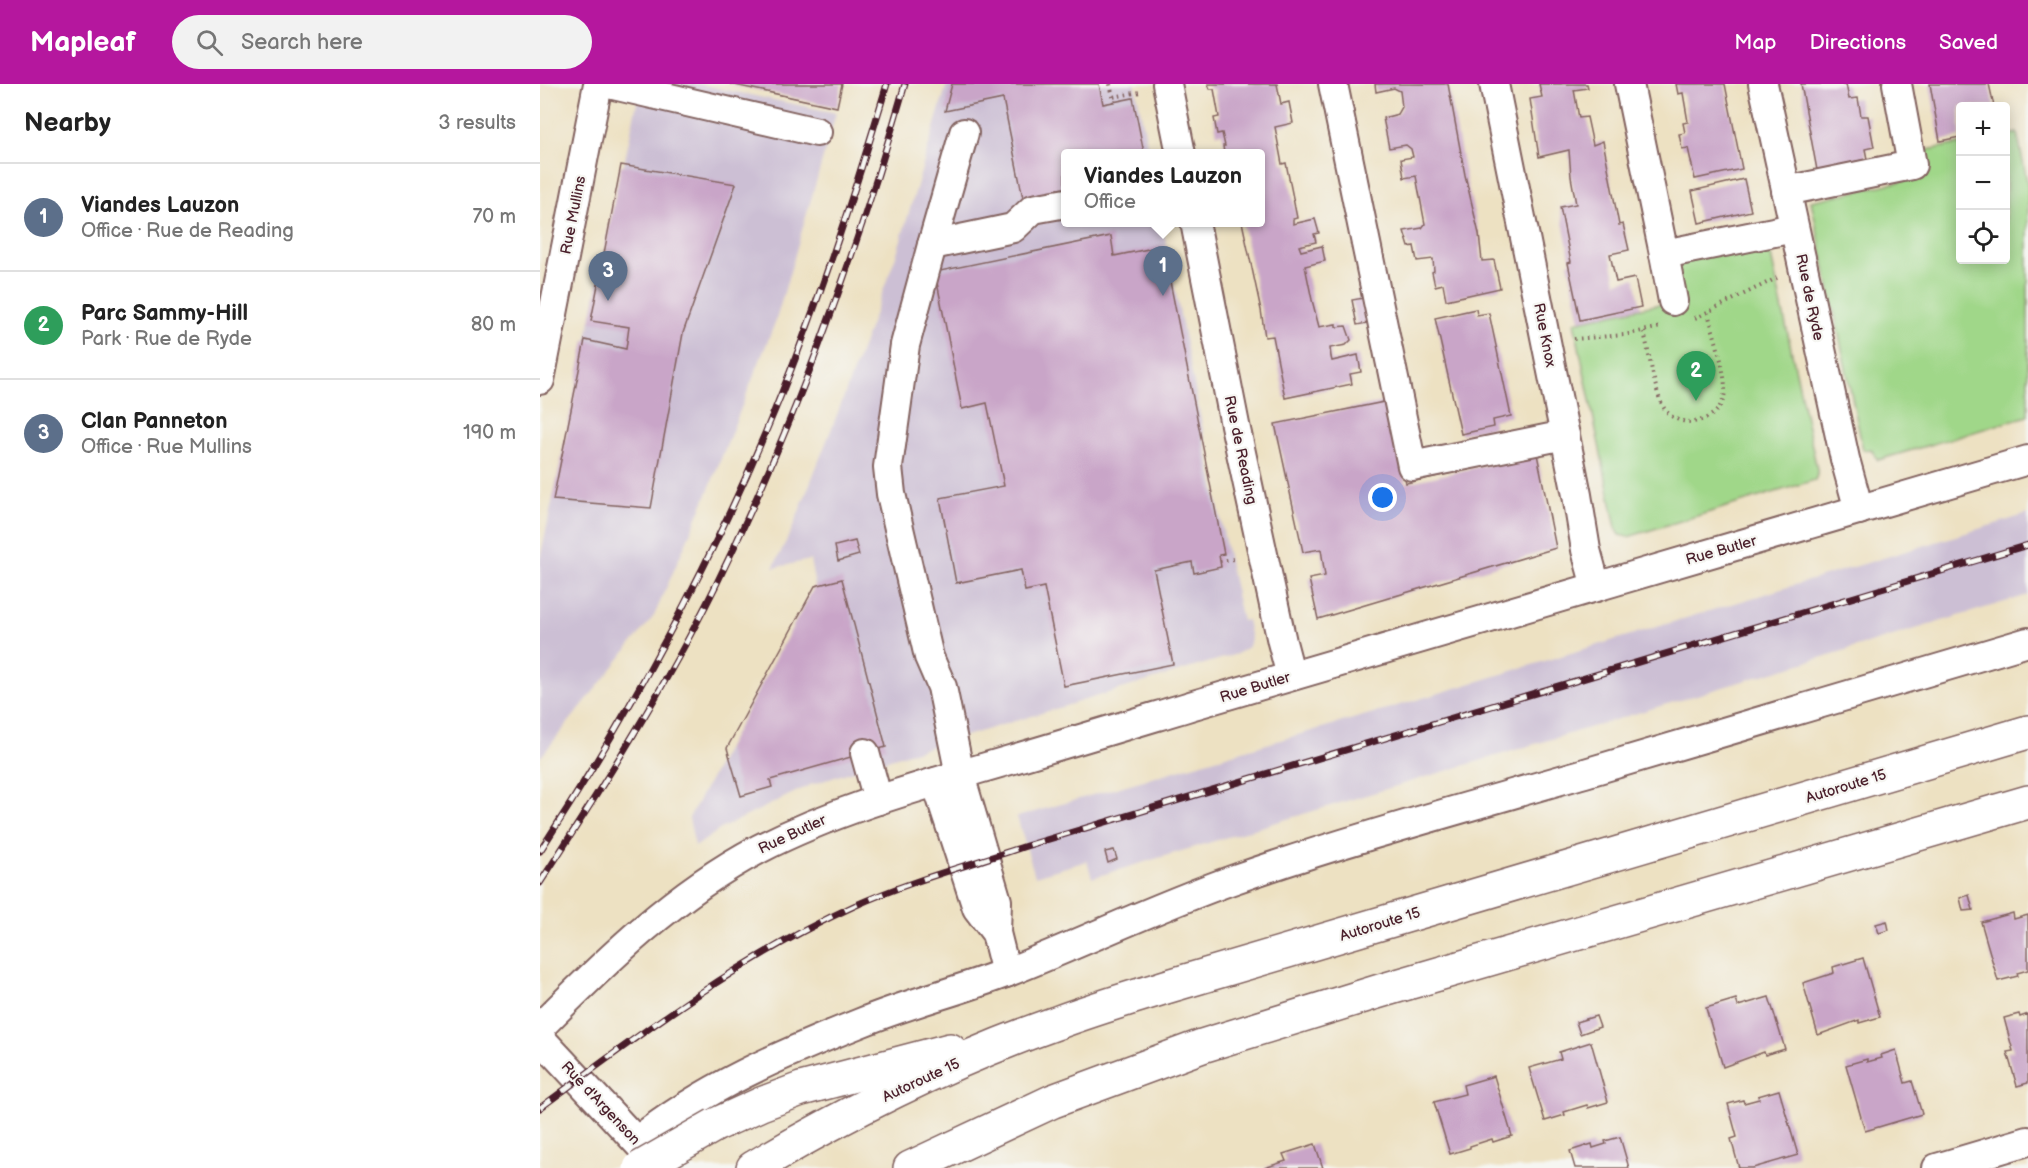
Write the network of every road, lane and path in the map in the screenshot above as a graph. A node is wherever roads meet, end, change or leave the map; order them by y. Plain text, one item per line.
1 (598, 84) edge
2 (609, 84) edge
3 (1110, 84) edge
4 (1167, 84) edge
5 (1333, 84) edge
6 (1494, 84) edge
7 (1629, 84) edge
8 (1763, 84) edge
9 (1897, 84) edge
10 (1140, 92) dead end
11 (817, 132) dead end
12 (964, 133) dead end
13 (1180, 149) edge
14 (1786, 191) junction
15 (1061, 204) edge
16 (1196, 227) edge
17 (1794, 228) junction
18 (932, 245) junction
19 (1664, 254) junction
20 (1673, 301) dead end
21 (1708, 313) dead end
22 (1644, 332) dead end
23 (1723, 350) dead end
24 (1717, 351) junction
25 (1653, 368) junction
26 (1646, 369) dead end
27 (540, 380) edge
28 (1565, 435) junction
29 (2028, 460) edge
30 (1859, 510) junction
31 (1233, 559) dead end
32 (1220, 561) dead end
33 (1596, 587) junction
34 (2028, 642) edge
35 (1291, 676) junction
36 (2028, 732) edge
37 (865, 753) dead end
38 (948, 778) junction
39 (878, 800) junction
40 (2028, 802) edge
41 (1006, 973) junction
42 (1056, 1023) junction
43 (540, 1027) edge
44 (540, 1038) edge
45 (2028, 1141) edge
46 (638, 1155) edge
47 (662, 1168) edge
48 (753, 1168) edge
49 (910, 1168) edge
50 (1937, 1168) edge

1 - 27 street, Rue Mullins
2 - 11 street
3 - 10 path
4 - 13 street
5 - 28 street
6 - 28 street, Rue Knox
7 - 19 street
8 - 14 street, Rue de Ryde
9 - 14 street
12 - 18 street
14 - 17 street, Rue de Ryde
15 - 18 street
16 - 35 street, Rue de Reading
17 - 19 street
17 - 30 street, Rue de Ryde
18 - 38 street
19 - 20 street
21 - 24 path
22 - 25 path
23 - 24 path
24 - 25 path
25 - 26 path
28 - 33 street, Rue Knox
29 - 30 street, Rue Butler
30 - 33 street, Rue Butler
31 - 32 path
33 - 35 street, Rue Butler
34 - 41 street
35 - 38 street, Rue Butler
36 - 42 highway, Autoroute 15
37 - 39 street
38 - 39 street, Rue Butler
38 - 41 street
39 - 43 street, Rue Butler
40 - 49 highway
41 - 46 street
42 - 46 highway, bridge
42 - 48 highway, Autoroute 15
44 - 46 street, Rue d'Argenson
45 - 50 street
46 - 47 street, Rue d'Argenson

